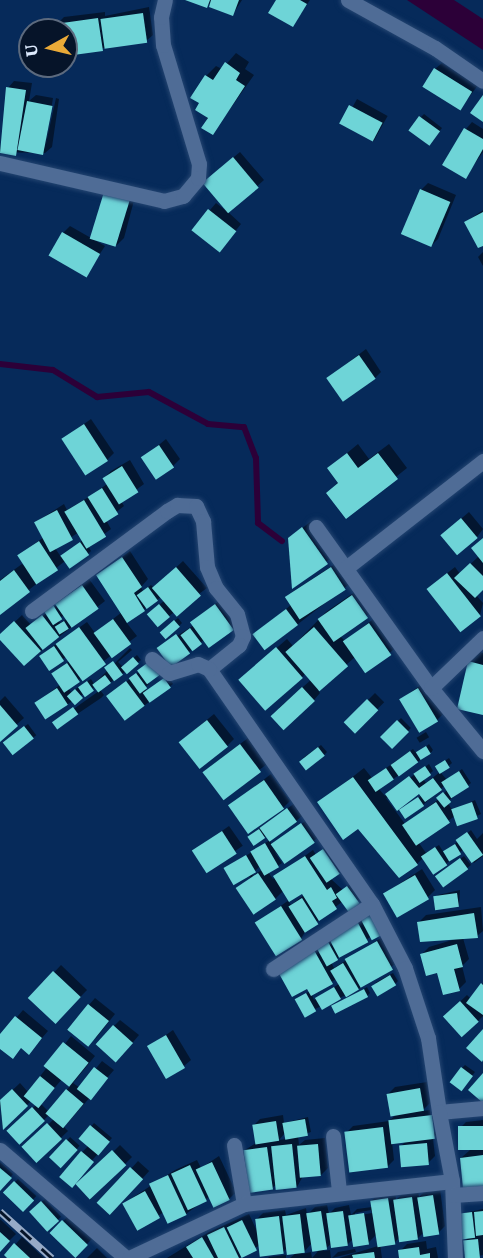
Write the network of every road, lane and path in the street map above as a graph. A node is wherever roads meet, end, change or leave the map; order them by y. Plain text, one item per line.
1 (165, 0) edge
2 (348, 0) edge
3 (483, 81) edge
4 (0, 163) edge
5 (483, 461) edge
6 (316, 527) dead end
7 (346, 568) junction
8 (32, 611) dead end
9 (483, 638) edge
10 (152, 659) dead end
11 (209, 669) junction
12 (431, 688) junction
13 (483, 751) edge
14 (372, 904) junction
15 (273, 969) dead end
16 (483, 1108) edge
17 (440, 1112) junction
18 (333, 1136) dead end
19 (234, 1145) dead end
20 (0, 1150) edge
21 (453, 1188) junction
22 (339, 1191) junction
23 (483, 1193) edge
24 (244, 1204) junction
25 (127, 1258) edge
26 (455, 1258) edge

1 - 4 street
2 - 3 street
5 - 7 street
6 - 7 street
7 - 12 street
8 - 11 street
9 - 12 street
10 - 11 street
11 - 14 street
12 - 13 street
14 - 15 street
14 - 17 street
16 - 17 street
17 - 21 street
18 - 22 street
19 - 24 street
20 - 25 street
21 - 22 street
21 - 23 street
21 - 26 street
22 - 24 street
24 - 25 street

